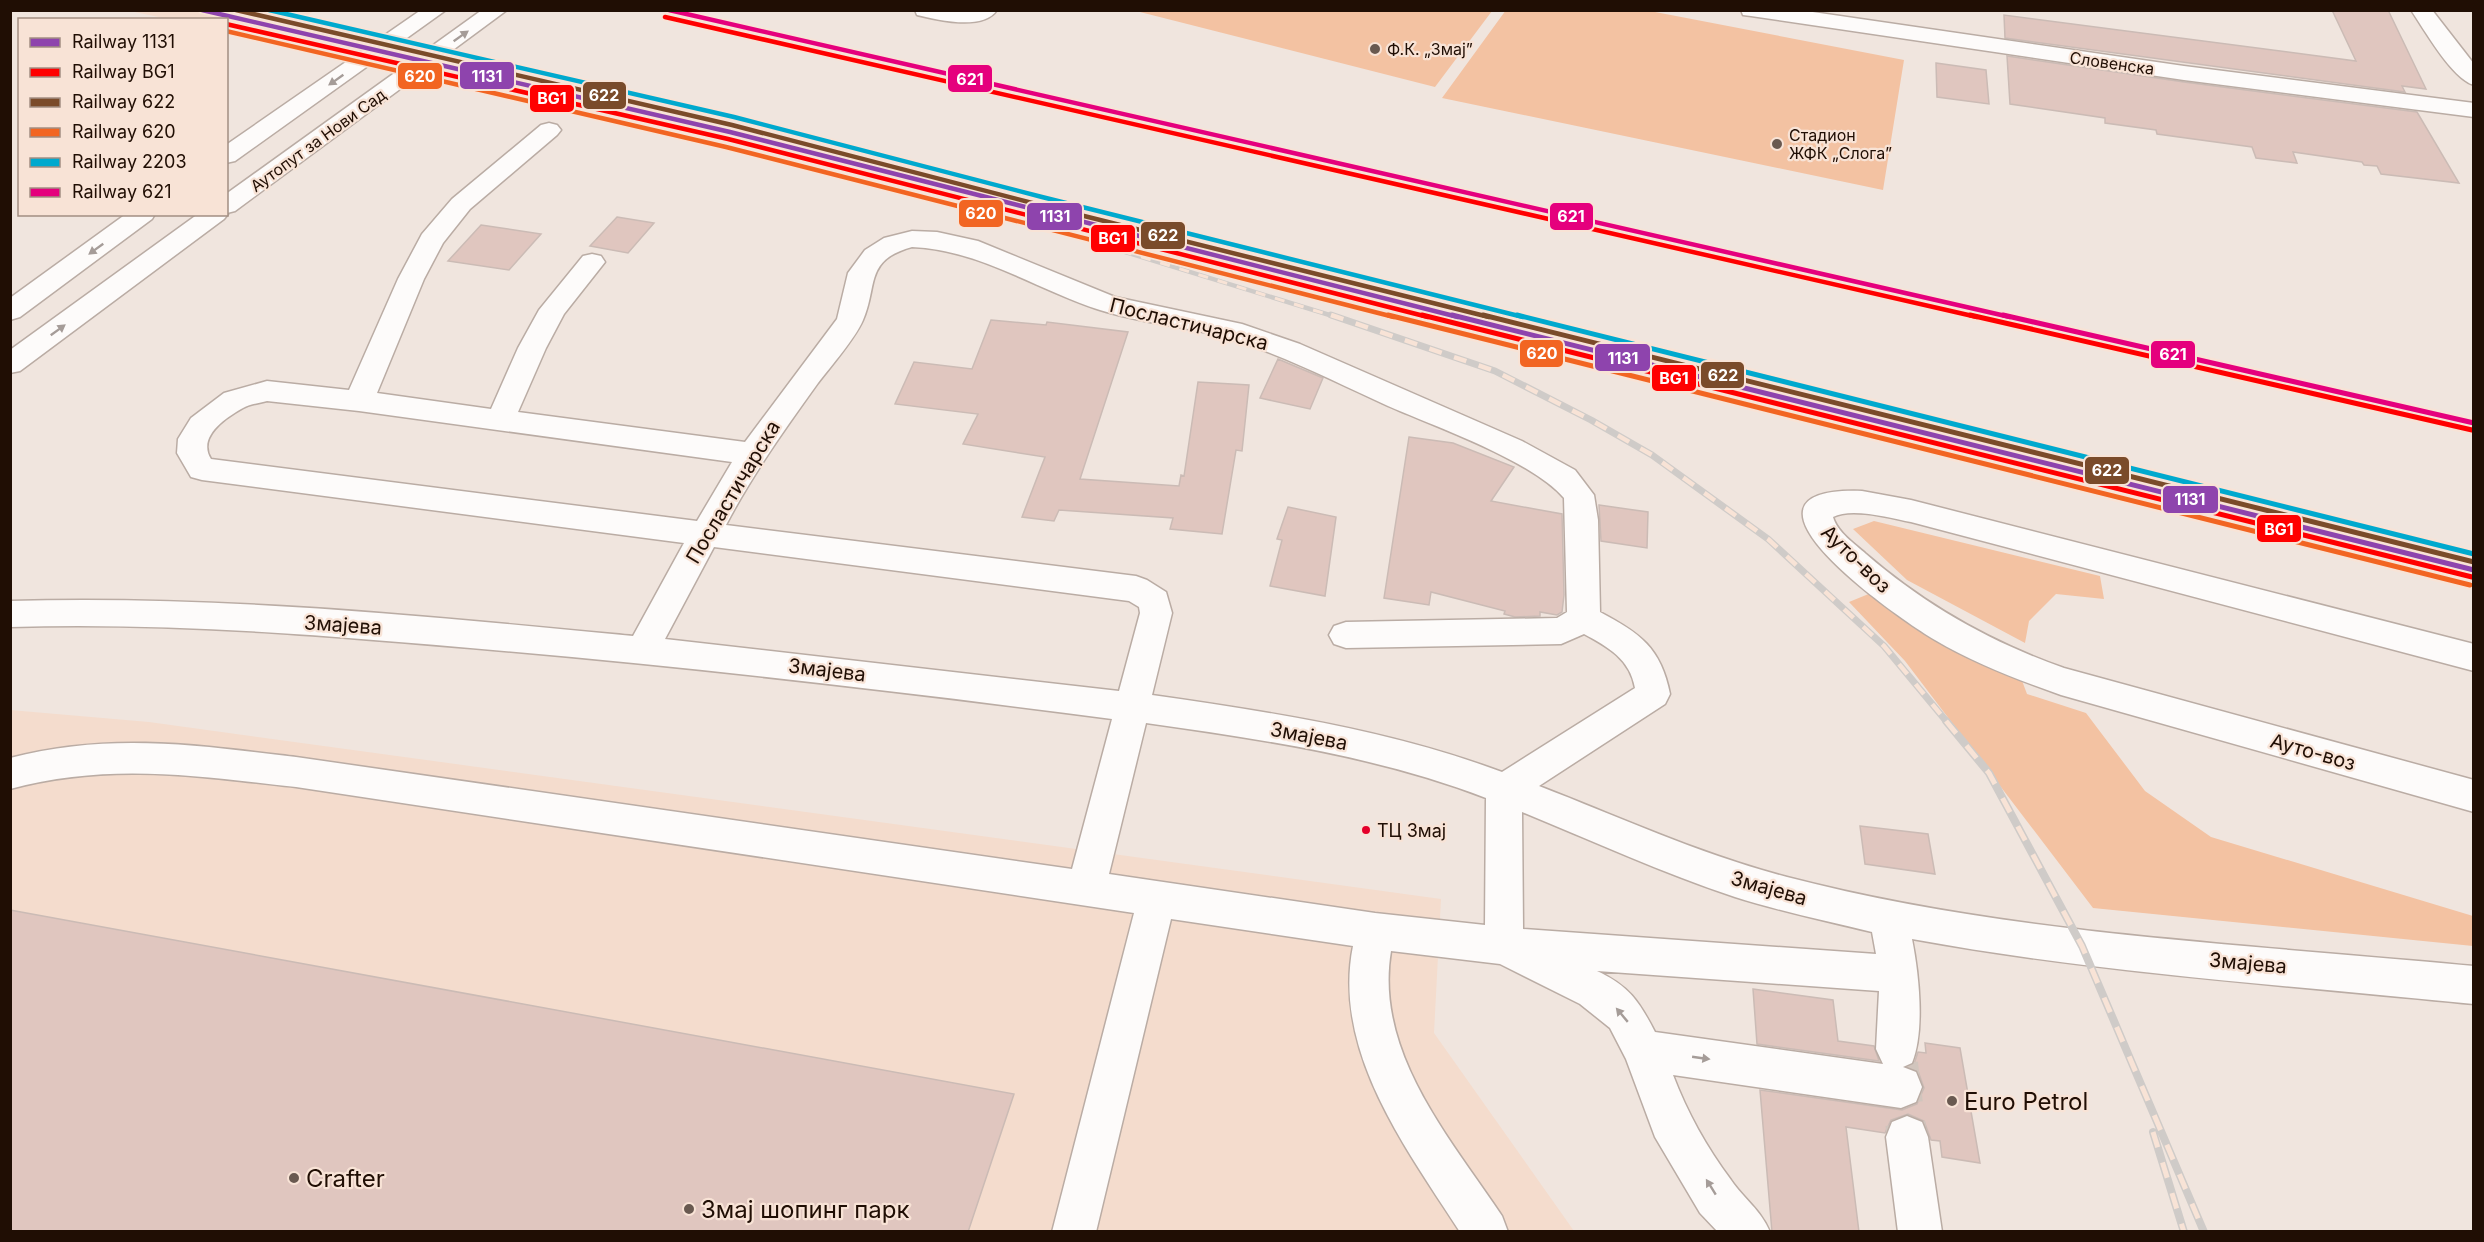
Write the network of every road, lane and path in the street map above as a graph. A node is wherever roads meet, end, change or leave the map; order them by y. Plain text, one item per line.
1 (435, 10) edge
2 (497, 10) edge
3 (925, 10) edge
4 (987, 10) edge
5 (1751, 10) edge
6 (2421, 10) edge
7 (1880, 20) edge
8 (2474, 78) edge
9 (2474, 110) edge
10 (549, 130) dead end
11 (228, 155) edge
12 (228, 205) edge
13 (140, 216) edge
14 (212, 216) edge
15 (592, 262) dead end
16 (10, 310) edge
17 (10, 364) edge
18 (359, 401) junction
19 (501, 419) junction
20 (752, 454) junction
21 (706, 532) junction
22 (10, 597) edge
23 (117, 612) junction
24 (10, 614) edge
25 (1584, 619) junction
26 (1346, 634) dead end
27 (642, 650) junction
28 (2474, 658) edge
29 (1130, 707) junction
30 (10, 774) edge
31 (1504, 790) junction
32 (2474, 796) edge
33 (1086, 889) junction
34 (1156, 899) junction
35 (1889, 919) junction
36 (1375, 931) junction
37 (1504, 946) junction
38 (1899, 974) junction
39 (2474, 985) edge
40 (1643, 1050) junction
41 (1907, 1137) tunnel mouth
42 (1074, 1232) edge
43 (1486, 1232) edge
44 (1748, 1232) edge
45 (1920, 1232) edge

1 -> 11 street, Аутопут за Нови Сад
12 -> 2 street, Аутопут за Нови Сад
3 - 4 street
5 - 7 street, Словенска
6 - 8 street
7 - 9 street, Словенска
10 - 18 street
13 -> 16 street
17 -> 14 street
15 - 19 street
18 - 19 street
18 - 21 street
19 - 20 street
20 - 21 street, Посластичарска
20 - 25 street, Посластичарска
21 - 27 street, Посластичарска
21 - 29 street
22 - 23 street, Змајева
23 - 24 street, Змајева
23 - 27 street, Змајева
25 - 26 street
25 - 31 street
27 - 29 street, Змајева
28 - 32 street, Ауто-воз
29 - 31 street, Змајева
29 - 33 street
30 - 33 street
31 - 35 street, Змајева
31 - 37 street
33 - 34 street
34 - 36 street
34 - 42 street
35 - 38 street
35 - 39 street, Змајева
36 - 37 street
36 - 43 street
37 - 38 street
40 -> 37 street
40 -> 38 street
44 -> 40 street
41 - 45 street

